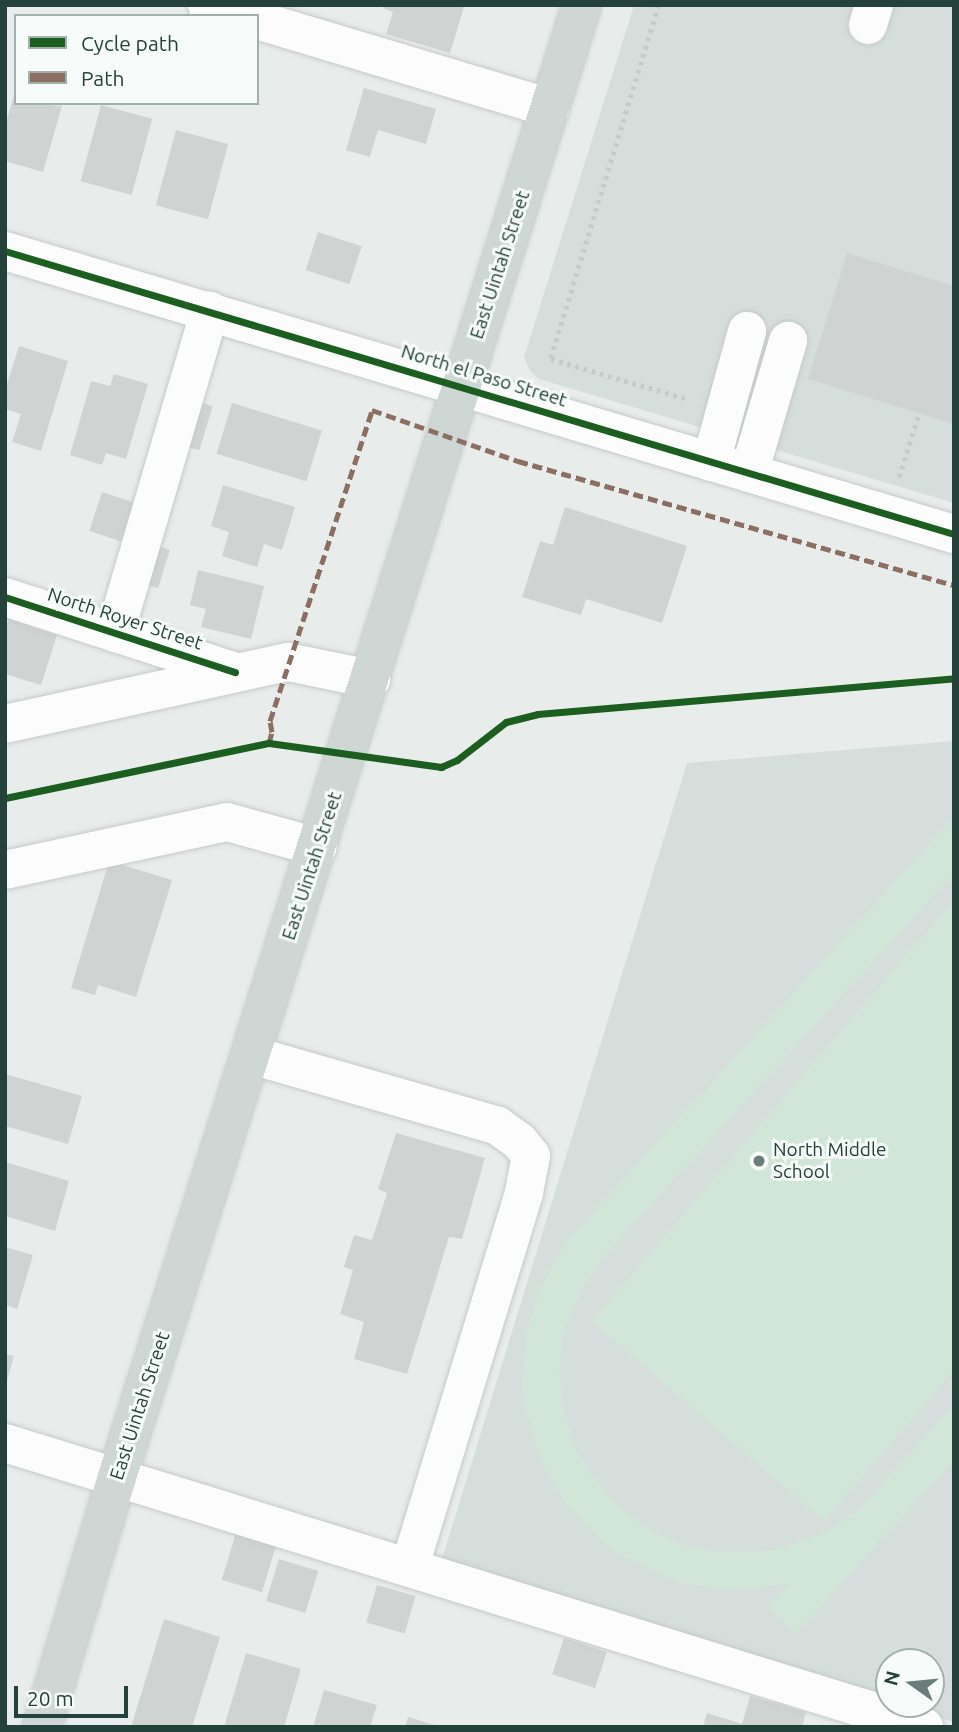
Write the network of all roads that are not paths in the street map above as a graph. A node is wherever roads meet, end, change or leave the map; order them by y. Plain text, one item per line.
1 (207, 5) edge
2 (582, 5) edge
3 (236, 14) edge
4 (259, 21) edge
5 (550, 108) junction
6 (5, 251) edge
7 (210, 311) junction
8 (747, 331) dead end
9 (788, 341) dead end
10 (461, 386) junction
11 (711, 461) junction
12 (749, 473) junction
13 (954, 534) edge
14 (5, 597) edge
15 (115, 633) junction
16 (235, 671) junction
17 (370, 679) junction
18 (5, 724) edge
19 (318, 847) junction
20 (5, 870) edge
21 (251, 1055) junction
22 (5, 1443) edge
23 (117, 1478) junction
24 (409, 1568) junction
25 (41, 1727) edge
26 (924, 1727) edge

1 - 3 street
2 - 5 main road, East Uintah Street
4 - 5 street
5 - 10 main road, East Uintah Street
6 - 7 street, North el Paso Street
7 - 10 street, North el Paso Street
7 - 15 street
8 - 11 street
9 - 12 street
10 - 11 street, North el Paso Street
10 - 17 main road, East Uintah Street
11 - 12 street, North el Paso Street
12 - 13 street, North el Paso Street
14 - 15 street, North Royer Street
15 - 16 street, North Royer Street
16 - 17 street
16 - 18 street
17 - 19 main road, East Uintah Street
19 - 20 street
19 - 21 main road, East Uintah Street
21 - 23 main road, East Uintah Street
21 - 24 street
22 - 23 street
23 - 24 street
23 - 25 main road, East Uintah Street
24 - 26 street

